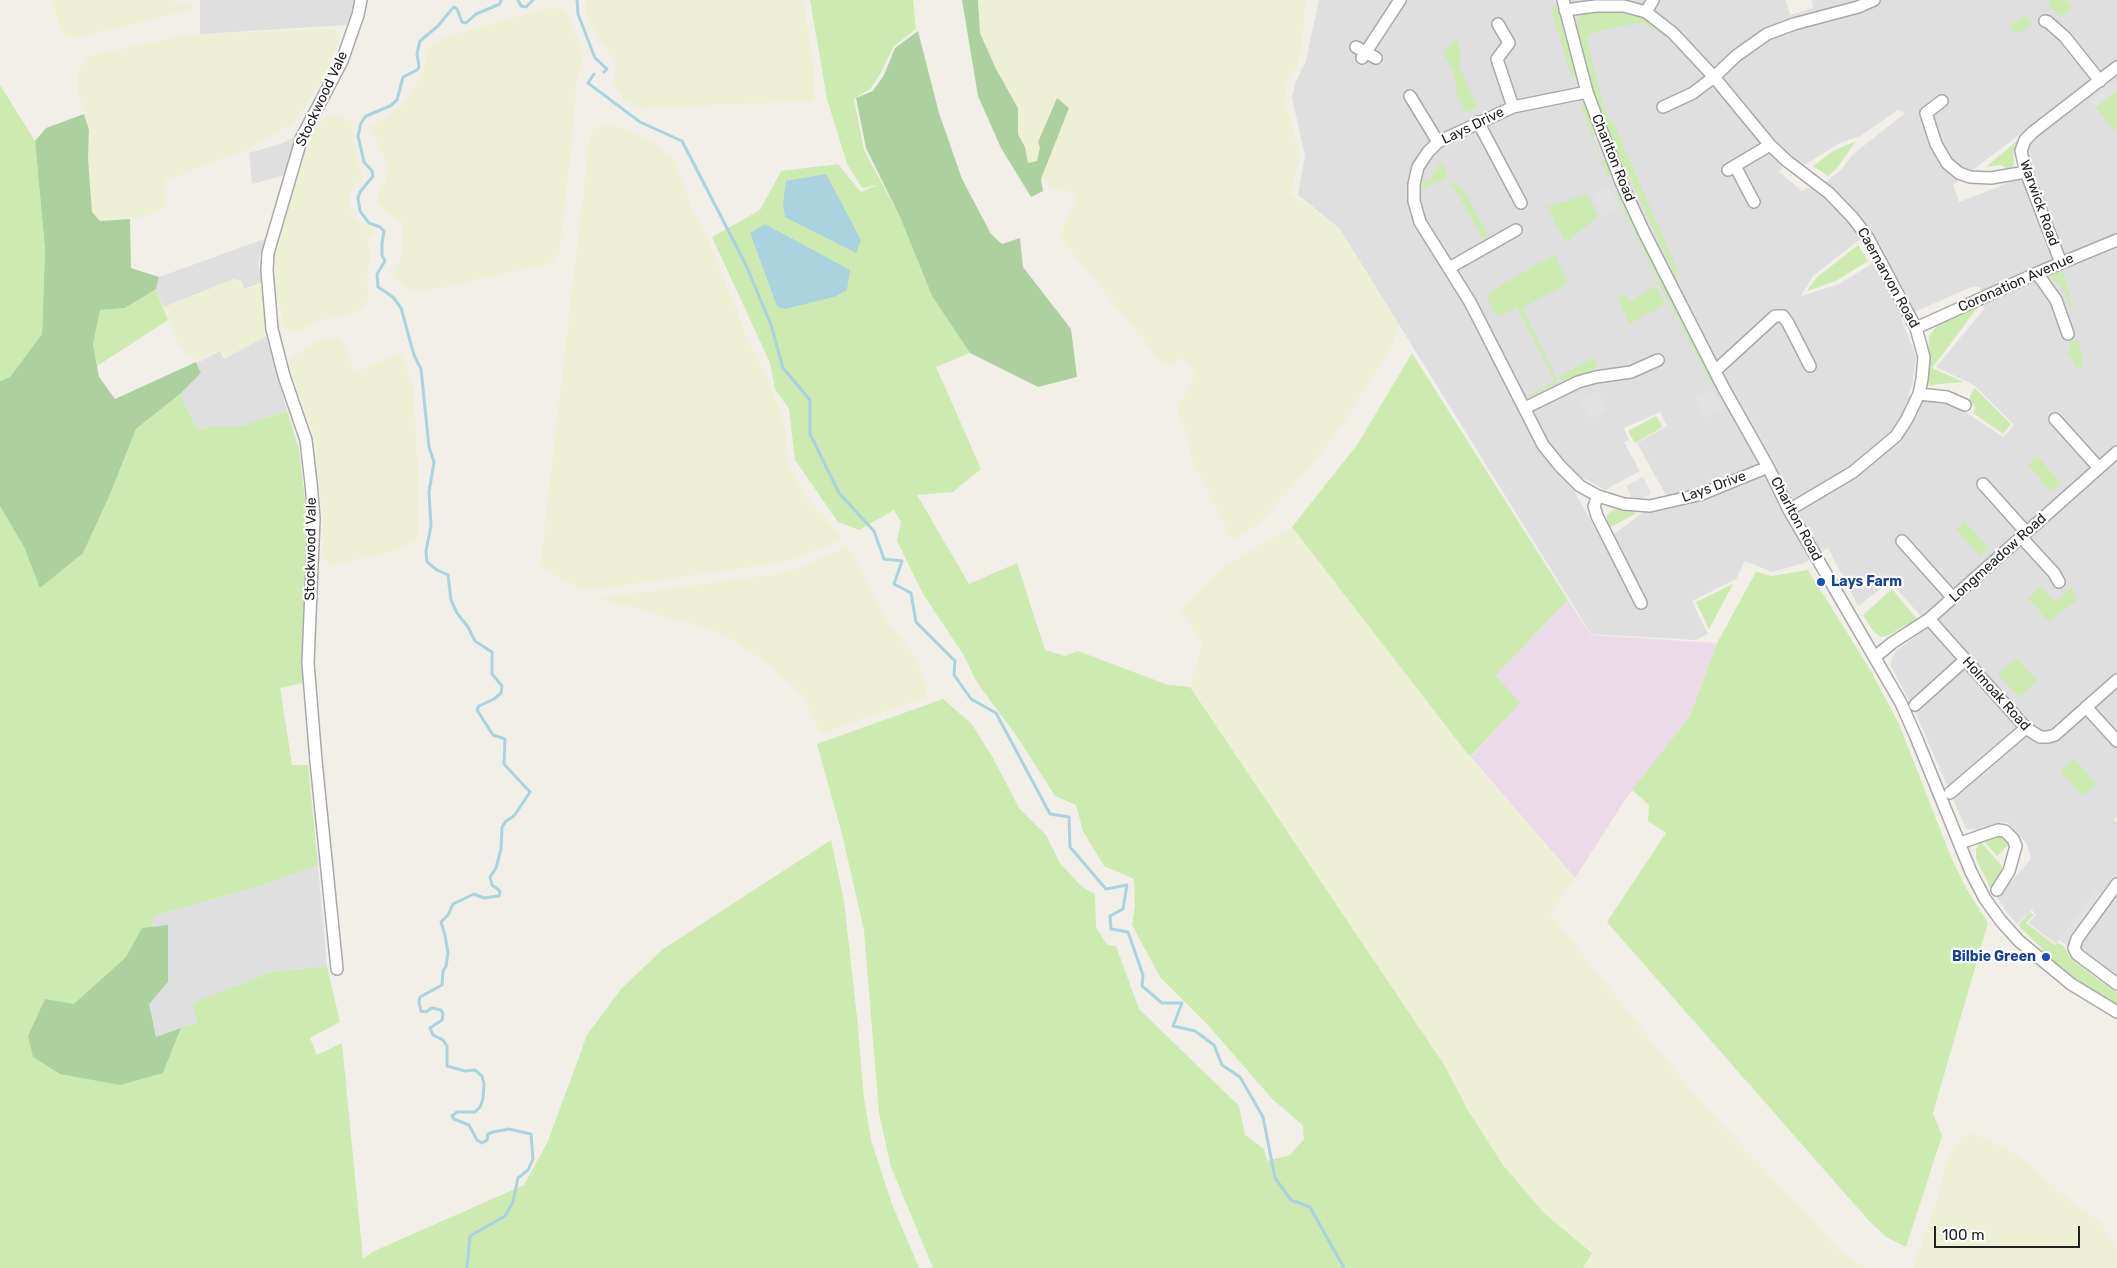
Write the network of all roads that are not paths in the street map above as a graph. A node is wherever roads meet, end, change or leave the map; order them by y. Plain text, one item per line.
1 (361, 0) edge
2 (1400, 0) edge
3 (1653, 0) edge
4 (1874, 0) edge
5 (1625, 3) edge
6 (1564, 5) edge
7 (1646, 12) junction
8 (2045, 21) dead end
9 (1498, 24) dead end
10 (1365, 54) dead end
11 (2117, 67) edge
12 (1714, 77) junction
13 (2100, 82) junction
14 (1587, 92) junction
15 (1410, 96) dead end
16 (1942, 101) dead end
17 (1513, 107) junction
18 (1664, 107) dead end
19 (1478, 122) junction
20 (1438, 142) junction
21 (1770, 145) junction
22 (2026, 172) junction
23 (1754, 202) dead end
24 (1521, 203) dead end
25 (1516, 230) dead end
26 (2117, 240) edge
27 (2061, 263) junction
28 (1449, 268) junction
29 (2037, 273) junction
30 (1916, 328) junction
31 (2068, 334) dead end
32 (1658, 360) dead end
33 (1810, 366) dead end
34 (1715, 371) junction
35 (1920, 394) junction
36 (1965, 405) dead end
37 (1525, 408) junction
38 (2055, 419) dead end
39 (2117, 452) edge
40 (1768, 467) junction
41 (2099, 468) junction
42 (1983, 484) dead end
43 (1598, 496) junction
44 (1789, 510) junction
45 (2023, 535) junction
46 (1902, 541) dead end
47 (2059, 582) dead end
48 (1954, 598) junction
49 (1641, 603) dead end
50 (1929, 619) junction
51 (1875, 657) junction
52 (1965, 660) junction
53 (2117, 680) edge
54 (1915, 705) dead end
55 (2086, 707) junction
56 (2026, 728) junction
57 (2117, 740) edge
58 (1950, 793) dead end
59 (1960, 843) junction
60 (2117, 884) edge
61 (1997, 890) dead end
62 (337, 969) dead end
63 (2117, 984) edge
64 (2117, 1012) edge

1 - 62 street, Stockwood Vale
2 - 10 street
3 - 7 street
4 - 12 street
5 - 6 street
5 - 7 street
6 - 14 street, Charlton Road
7 - 12 street, Caernarvon Road
8 - 13 street
9 - 17 street
11 - 13 street, Warwick Road
12 - 18 street
12 - 21 street, Caernarvon Road
13 - 22 street, Warwick Road
14 - 17 street, Lays Drive
14 - 34 street, Charlton Road
15 - 20 street
16 - 22 street
17 - 19 street, Lays Drive
19 - 20 street, Lays Drive
19 - 24 street
20 - 28 street, Lays Drive
21 - 23 street
21 - 30 street, Caernarvon Road
22 - 27 street, Warwick Road
25 - 28 street
26 - 27 street, Coronation Avenue
27 - 29 street, Coronation Avenue
28 - 37 street, Lays Drive
29 - 30 street, Coronation Avenue
29 - 31 street
30 - 35 street, Caernarvon Road
32 - 37 street
33 - 34 street
34 - 40 street, Charlton Road
35 - 36 street
35 - 44 street, Caernarvon Road
37 - 43 street, Lays Drive
38 - 41 street
39 - 41 street, Longmeadow Road
40 - 43 street, Lays Drive
40 - 44 street, Charlton Road
41 - 45 street, Longmeadow Road
42 - 45 street
43 - 49 street
44 - 51 street, Charlton Road
45 - 47 street
45 - 48 street, Longmeadow Road
46 - 48 street
48 - 50 street, Longmeadow Road
50 - 51 street, Longmeadow Road
50 - 52 street, Holmoak Road
51 - 59 street, Charlton Road
52 - 54 street
52 - 56 street, Holmoak Road
53 - 55 street, Holmoak Road
55 - 56 street, Holmoak Road
55 - 57 street
56 - 58 street
59 - 61 street
59 - 64 street, Charlton Road
60 - 63 street

